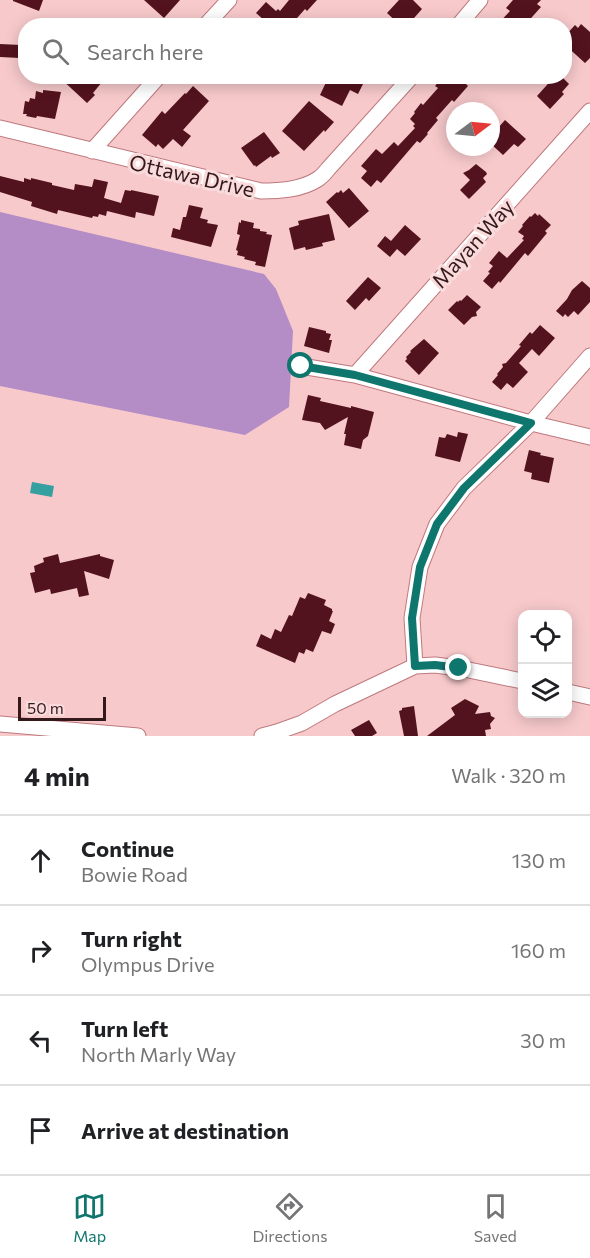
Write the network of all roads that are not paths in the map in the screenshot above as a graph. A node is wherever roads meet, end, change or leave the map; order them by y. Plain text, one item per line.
1 (228, 0) edge
2 (480, 0) edge
3 (213, 18) edge
4 (465, 18) edge
5 (152, 84) edge
6 (405, 84) edge
7 (590, 111) edge
8 (0, 128) edge
9 (92, 151) junction
10 (590, 356) edge
11 (301, 366) dead end
12 (355, 375) junction
13 (531, 423) junction
14 (590, 437) edge
15 (415, 666) junction
16 (518, 680) edge
17 (572, 693) edge
18 (590, 697) edge
19 (0, 724) edge
20 (45, 732) edge
21 (138, 736) edge
22 (262, 736) edge

1 - 3 street
2 - 4 street
5 - 9 street
6 - 9 street, Ottawa Drive
7 - 12 street, Mayan Way
8 - 9 street, Ottawa Drive
10 - 13 street
11 - 12 street
12 - 13 street
13 - 14 street
13 - 15 street
15 - 16 street
15 - 22 street
17 - 18 street
19 - 20 street
20 - 21 street

